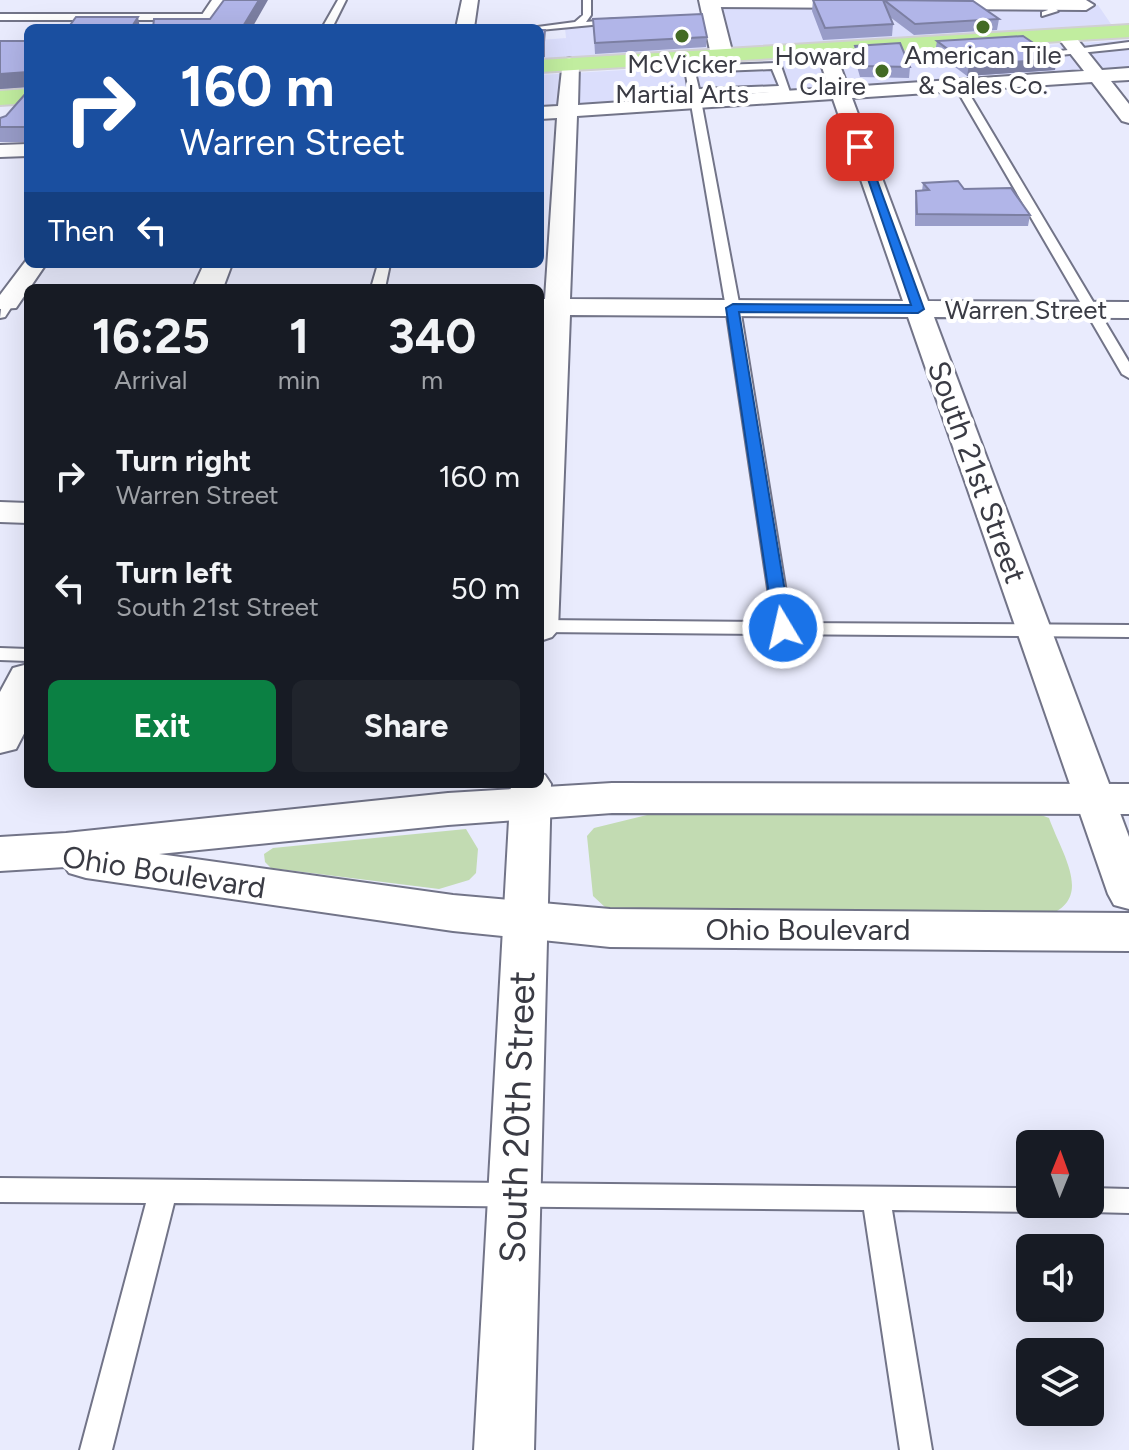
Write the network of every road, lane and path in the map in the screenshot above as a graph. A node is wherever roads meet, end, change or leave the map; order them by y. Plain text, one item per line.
1 (220, 0) edge
2 (342, 0) edge
3 (470, 0) edge
4 (587, 0) edge
5 (878, 3) edge
6 (1083, 3) edge
7 (910, 4) edge
8 (708, 9) edge
9 (0, 17) edge
10 (80, 18) junction
11 (623, 22) edge
12 (206, 23) edge
13 (75, 24) edge
14 (329, 24) edge
15 (466, 24) edge
16 (578, 25) junction
17 (544, 27) edge
18 (1120, 31) edge
19 (1070, 42) junction
20 (1129, 45) edge
21 (825, 49) junction
22 (1050, 53) edge
23 (779, 54) junction
24 (714, 61) junction
25 (570, 64) junction
26 (544, 66) edge
27 (1129, 74) edge
28 (1097, 76) junction
29 (959, 85) junction
30 (841, 92) junction
31 (787, 93) junction
32 (24, 95) edge
33 (695, 95) junction
34 (4, 107) edge
35 (568, 112) junction
36 (544, 113) edge
37 (1129, 117) edge
38 (24, 150) edge
39 (0, 151) edge
40 (32, 268) edge
41 (9, 306) edge
42 (550, 307) edge
43 (733, 308) junction
44 (918, 309) junction
45 (1092, 310) junction
46 (1129, 310) edge
47 (1129, 374) edge
48 (544, 499) edge
49 (0, 512) edge
50 (24, 513) edge
51 (544, 627) edge
52 (783, 628) junction
53 (1035, 630) junction
54 (1129, 631) edge
55 (0, 654) edge
56 (24, 655) edge
57 (24, 686) edge
58 (0, 739) edge
59 (530, 792) edge
60 (1113, 798) edge
61 (22, 854) edge
62 (1129, 894) edge
63 (524, 921) junction
64 (1129, 932) edge
65 (0, 1190) edge
66 (163, 1191) junction
67 (515, 1195) junction
68 (876, 1198) junction
69 (1016, 1200) edge
70 (1104, 1200) edge
71 (1129, 1201) edge
72 (96, 1450) edge
73 (504, 1450) edge
74 (916, 1450) edge

1 - 12 street
2 - 14 lane
3 - 15 street
4 - 16 lane
5 - 8 street
6 - 7 street
6 - 18 street
8 - 24 street
9 - 10 lane
10 - 12 lane
10 - 13 lane
11 - 16 lane
16 - 17 lane
18 - 19 main road
19 - 20 lane
19 - 21 main road
19 - 22 lane
19 - 28 street
21 - 23 main road
21 - 30 street, South 21st Street
23 - 24 main road
23 - 31 lane
24 - 25 main road
24 - 33 lane
24 - 33 lane
25 - 26 main road
25 - 35 street
27 - 28 street
28 - 29 street
28 - 37 street
29 - 30 street
29 - 45 lane
30 - 31 street
30 - 44 street, South 21st Street
31 - 33 street
32 - 34 main road
33 - 35 street
33 - 43 lane
35 - 36 street
35 - 42 street
38 - 39 street
40 - 41 street
42 - 43 street, Warren Street
42 - 48 street
43 - 44 street, Warren Street
43 - 52 lane
44 - 45 street, Warren Street
44 - 53 street, South 21st Street
45 - 46 street, Warren Street
45 - 47 lane
49 - 50 street
51 - 52 lane
52 - 53 lane
53 - 54 lane
53 - 60 street, South 21st Street
55 - 56 lane
57 - 58 street
59 - 60 street, Ohio Boulevard
59 - 61 street, Ohio Boulevard
59 - 63 street, South 20th Street
60 - 62 street, South 21st Street
61 - 63 street, Ohio Boulevard
63 - 64 street, Ohio Boulevard
63 - 67 street, South 20th Street
65 - 66 lane
66 - 67 lane
66 - 72 lane
67 - 68 lane
67 - 73 street, South 20th Street
68 - 69 lane
68 - 74 lane
70 - 71 lane

